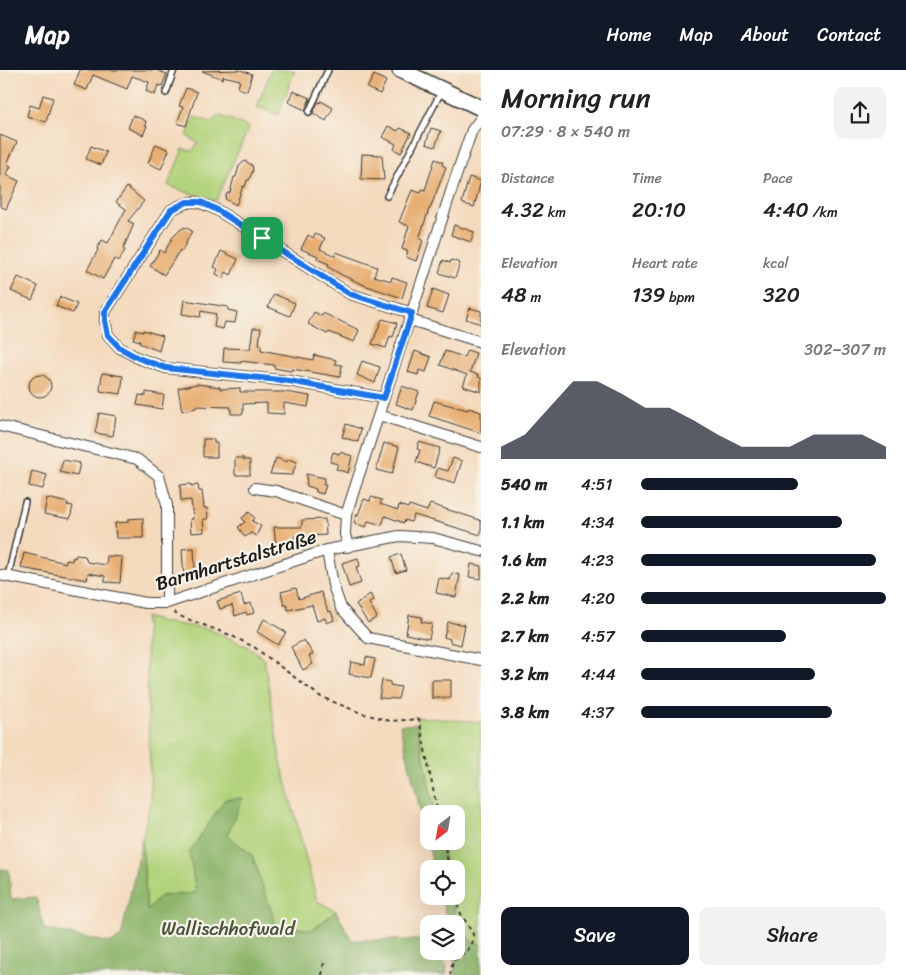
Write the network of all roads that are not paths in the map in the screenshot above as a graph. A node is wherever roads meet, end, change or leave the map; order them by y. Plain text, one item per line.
1 (174, 70) edge
2 (328, 70) edge
3 (400, 70) edge
4 (442, 90) junction
5 (166, 94) dead end
6 (481, 108) edge
7 (308, 112) dead end
8 (481, 118) edge
9 (387, 196) dead end
10 (411, 316) junction
11 (481, 342) edge
12 (384, 398) junction
13 (379, 415) junction
14 (0, 426) edge
15 (481, 447) edge
16 (255, 488) dead end
17 (25, 502) dead end
18 (346, 515) junction
19 (348, 547) junction
20 (327, 550) junction
21 (481, 551) edge
22 (4, 576) edge
23 (167, 603) junction
24 (481, 660) edge

1 - 5 lane
2 - 7 lane
3 - 4 main road
4 - 6 main road
4 - 9 lane
8 - 10 street
10 - 11 street
10 - 12 street
10 - 12 street
12 - 13 street
13 - 15 street
13 - 18 street
14 - 23 street
16 - 18 street
17 - 22 lane
18 - 19 street
19 - 20 street, Barmhartstalstraße
19 - 21 street, Barmhartstalstraße
20 - 23 street, Barmhartstalstraße
20 - 24 street
22 - 23 street, Barmhartstalstraße

